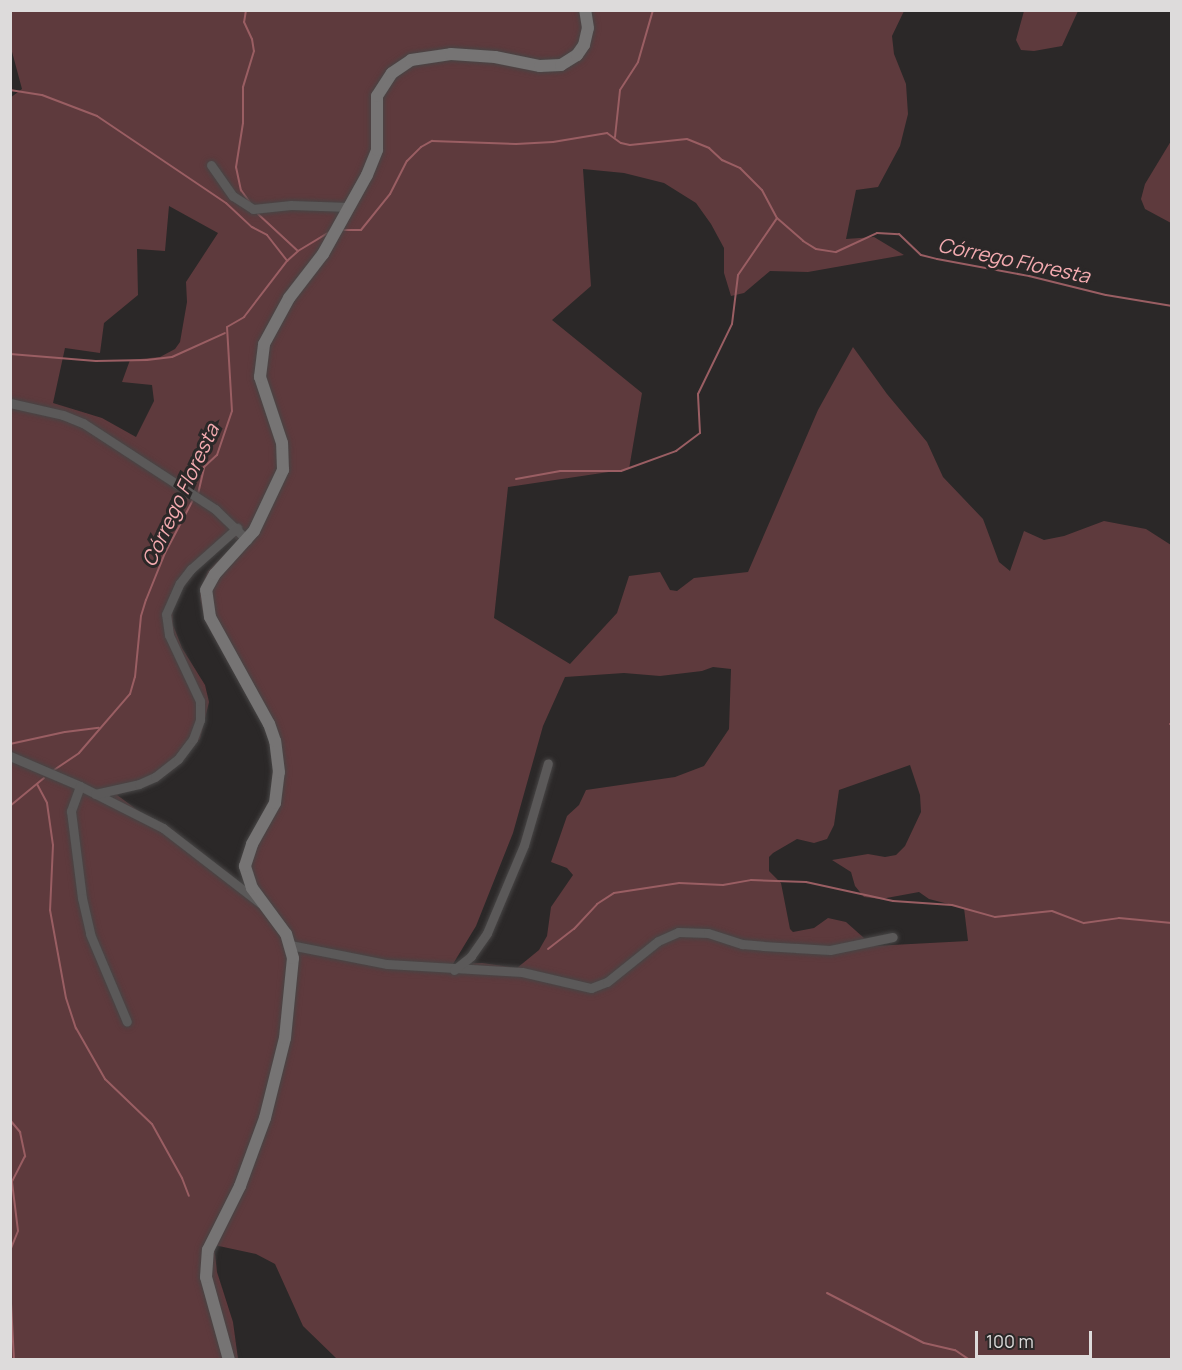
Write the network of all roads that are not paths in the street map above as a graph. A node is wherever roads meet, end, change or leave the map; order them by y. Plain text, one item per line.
1 (585, 10) edge
2 (211, 165) dead end
3 (349, 207) junction
4 (10, 403) edge
5 (237, 528) junction
6 (247, 540) junction
7 (10, 756) edge
8 (548, 763) dead end
9 (80, 786) junction
10 (95, 794) junction
11 (267, 908) junction
12 (893, 938) dead end
13 (290, 945) junction
14 (454, 970) junction
15 (127, 1023) dead end
16 (229, 1359) edge

1 - 3 main road
2 - 3 street
3 - 6 main road
4 - 5 street
5 - 6 street
5 - 10 street
6 - 11 main road
7 - 9 street
8 - 14 street
9 - 10 street
9 - 15 street
10 - 11 street
11 - 13 main road
12 - 14 street
13 - 14 street
13 - 16 main road

